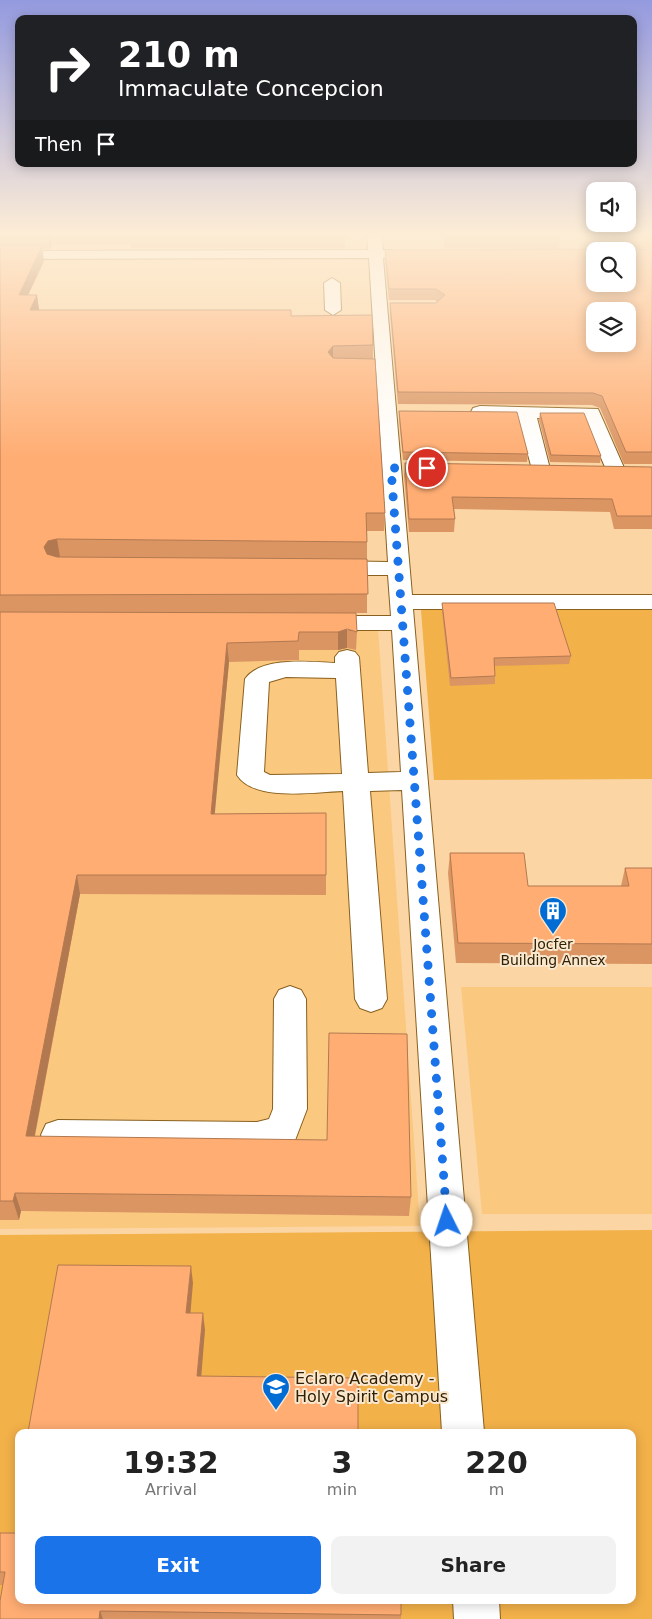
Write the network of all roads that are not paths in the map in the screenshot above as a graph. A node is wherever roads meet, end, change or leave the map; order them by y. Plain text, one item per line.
1 (389, 308) edge
2 (460, 412) edge
3 (526, 412) junction
4 (540, 469) edge
5 (615, 470) edge
6 (310, 568) edge
7 (399, 568) junction
8 (652, 602) edge
9 (402, 612) junction
10 (295, 623) edge
11 (356, 781) junction
12 (414, 781) junction
13 (290, 999) dead end
14 (371, 999) dead end
15 (58, 1135) edge
16 (463, 1429) edge
17 (476, 1604) edge
18 (477, 1619) edge

1 - 7 street
2 - 3 street
3 - 4 street
3 - 5 street
6 - 7 street
7 - 9 street
8 - 9 street
9 - 10 street
9 - 12 street
11 - 11 street
11 - 12 street
11 - 14 street
12 - 16 street
13 - 15 street
17 - 18 street

